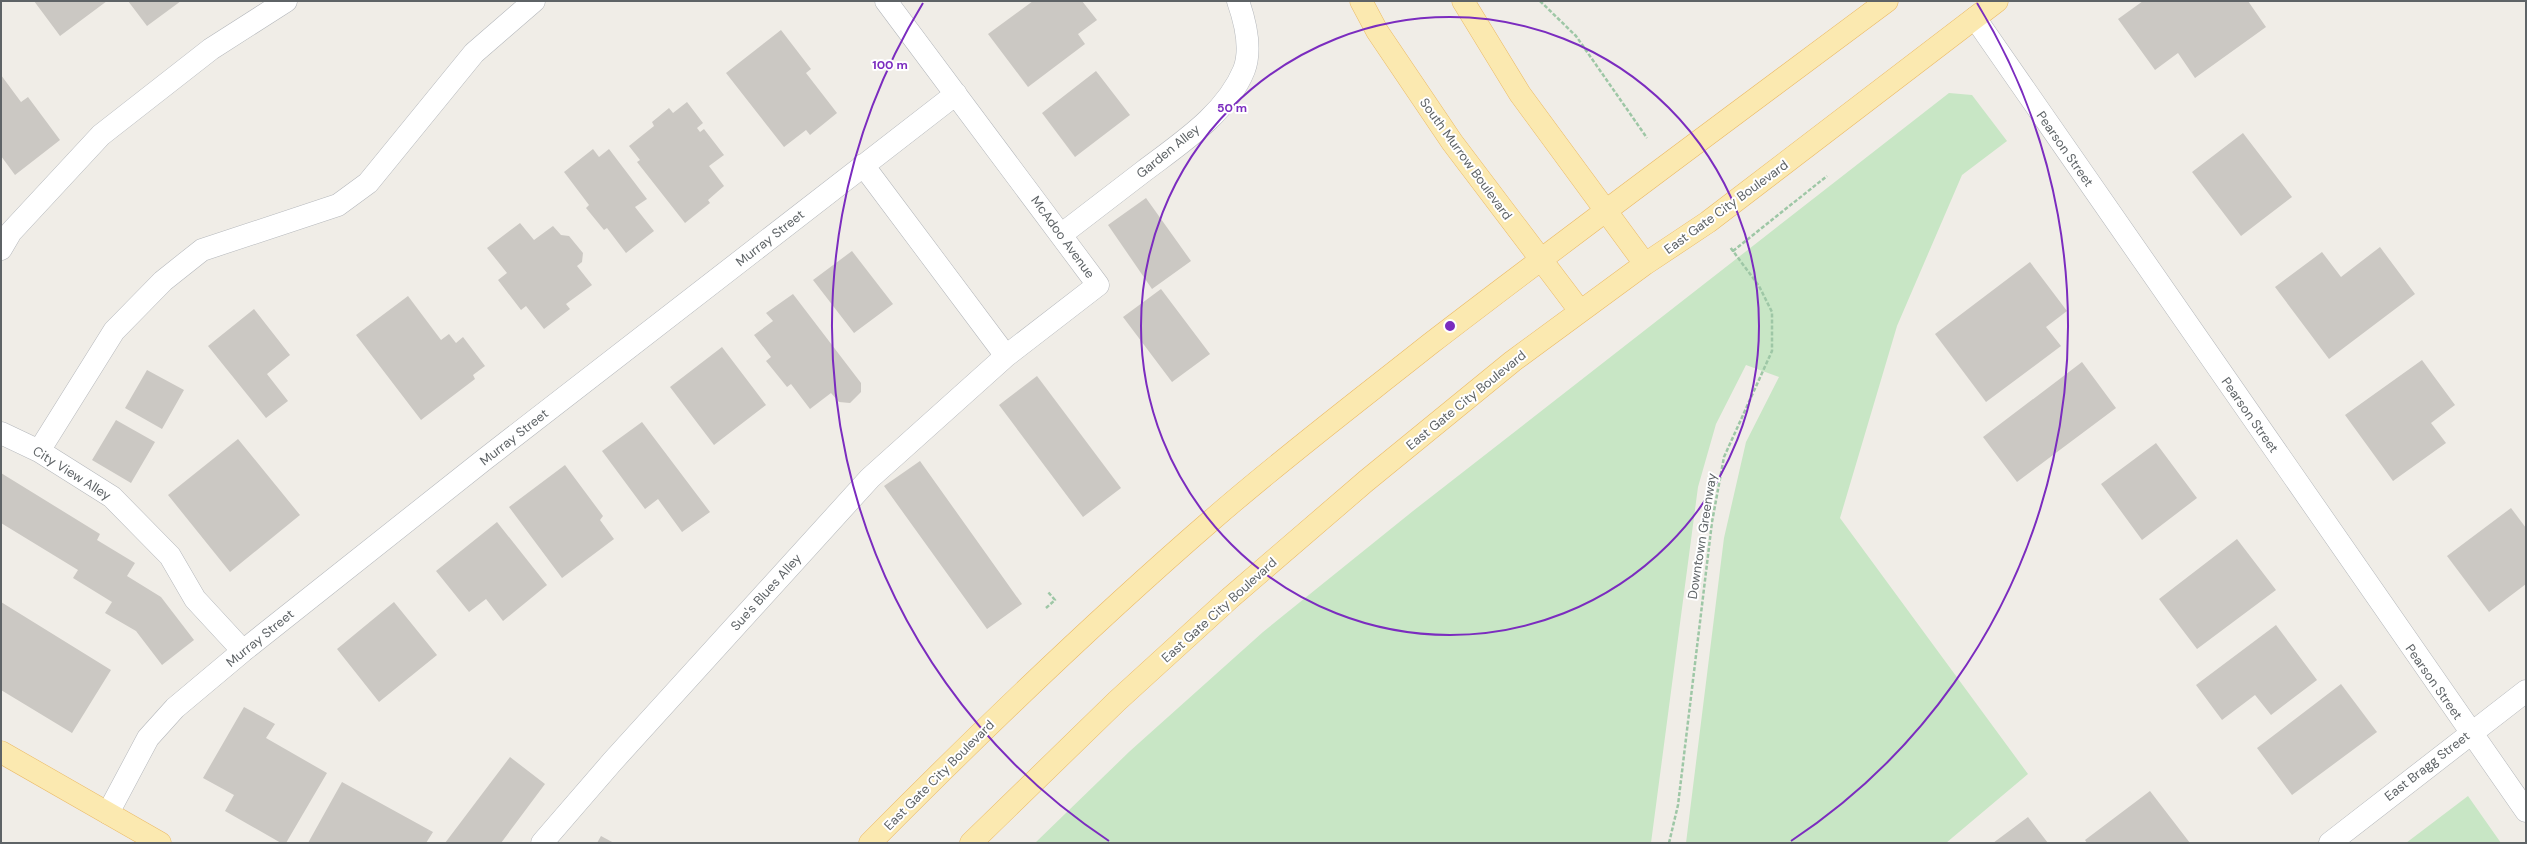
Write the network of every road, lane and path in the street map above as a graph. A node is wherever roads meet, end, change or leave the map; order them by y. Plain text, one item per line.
1 (286, 1) edge
2 (534, 1) edge
3 (886, 1) edge
4 (1238, 1) edge
5 (1361, 1) edge
6 (1463, 1) edge
7 (1540, 1) edge
8 (1887, 1) edge
9 (1997, 1) edge
10 (1975, 18) junction
11 (956, 94) junction
12 (1633, 118) dead end
13 (864, 165) junction
14 (1605, 212) junction
15 (1062, 234) junction
16 (1, 249) edge
17 (1733, 251) dead end
18 (1540, 259) junction
19 (1645, 264) junction
20 (1580, 311) junction
21 (1006, 356) junction
22 (1, 433) edge
23 (39, 451) junction
24 (1048, 592) dead end
25 (1046, 608) dead end
26 (243, 651) junction
27 (2526, 691) edge
28 (2470, 733) junction
29 (1, 752) edge
30 (2526, 811) edge
31 (108, 813) junction
32 (160, 843) edge
33 (542, 843) edge
34 (870, 843) edge
35 (971, 843) edge
36 (1670, 843) edge
37 (2330, 843) edge

1 - 16 street
2 - 23 street
3 - 11 street, McAdoo Avenue
4 - 15 street, Garden Alley
5 - 18 main road, South Murrow Boulevard
6 - 14 main road
7 - 12 path
8 - 14 main road, East Gate City Boulevard
9 - 10 main road, East Gate City Boulevard
10 - 19 main road, East Gate City Boulevard
10 - 28 street, Pearson Street
11 - 13 street, Murray Street
11 - 15 street, McAdoo Avenue
13 - 21 street
13 - 26 street, Murray Street
14 - 18 main road, East Gate City Boulevard
14 - 19 main road
15 - 21 street, McAdoo Avenue
17 - 36 path, Downtown Greenway
18 - 20 main road, South Murrow Boulevard
18 - 34 main road, East Gate City Boulevard
19 - 20 main road, East Gate City Boulevard
20 - 35 main road, East Gate City Boulevard
21 - 33 street, Sue's Blues Alley
22 - 23 street, City View Alley
23 - 26 street, City View Alley
24 - 25 path
26 - 31 street, Murray Street
27 - 28 street, East Bragg Street
28 - 30 street, Pearson Street
28 - 37 street, East Bragg Street
29 - 31 main road
31 - 32 main road

